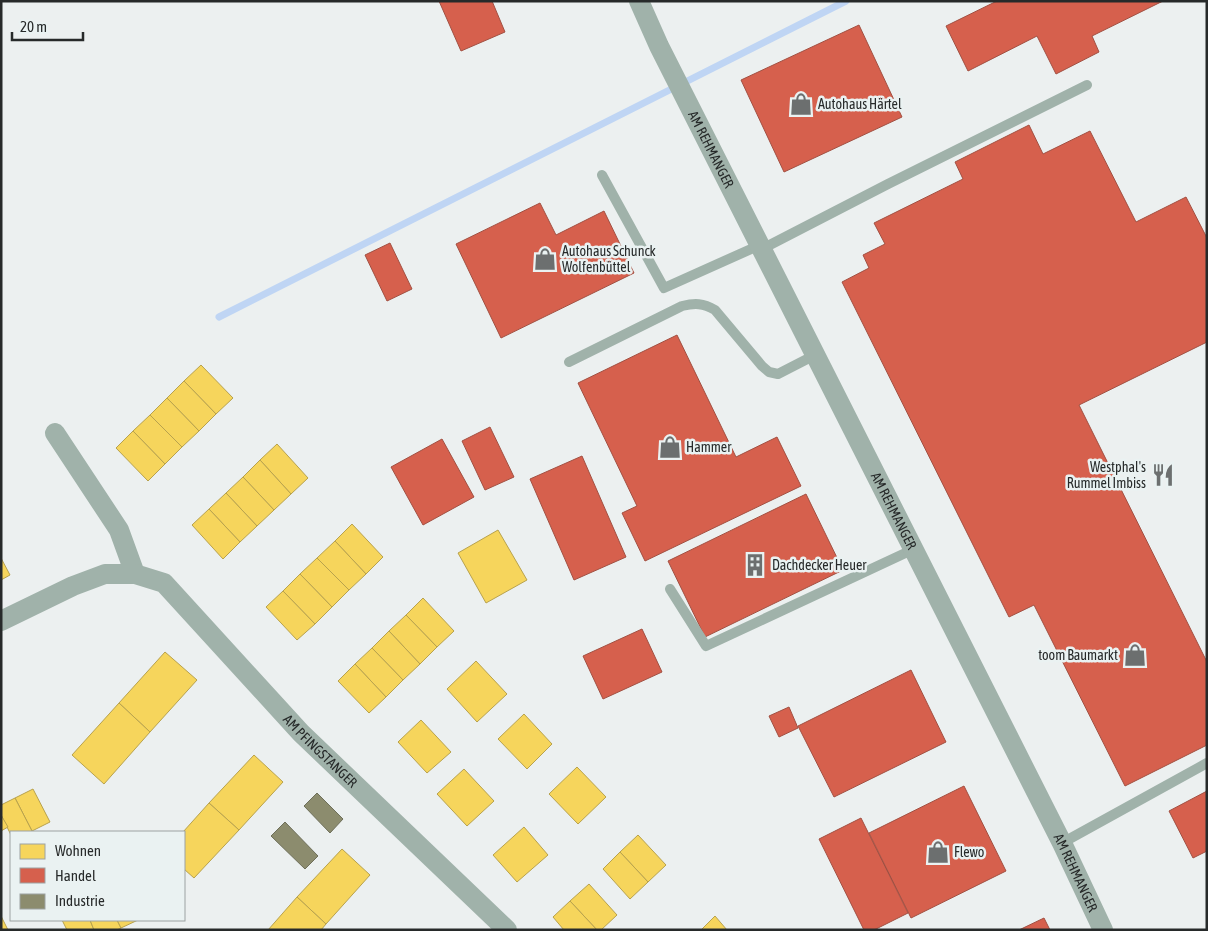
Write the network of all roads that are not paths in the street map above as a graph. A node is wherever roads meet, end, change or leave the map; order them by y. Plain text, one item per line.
1 (639, 1) edge
2 (1088, 85) dead end
3 (602, 175) dead end
4 (761, 247) junction
5 (815, 355) junction
6 (569, 362) dead end
7 (55, 433) dead end
8 (914, 549) junction
9 (135, 574) junction
10 (670, 589) dead end
11 (1, 621) edge
12 (1207, 763) edge
13 (1062, 843) junction
14 (507, 930) edge
15 (1103, 930) edge

1 - 4 street, AM REHMANGER
2 - 4 lane
3 - 4 lane
4 - 5 street, AM REHMANGER
5 - 6 lane
5 - 8 street, AM REHMANGER
7 - 9 street
8 - 10 lane
8 - 13 street, AM REHMANGER
9 - 11 street, AM PFINGSTANGER
9 - 14 street, AM PFINGSTANGER
12 - 13 lane
13 - 15 street, AM REHMANGER

